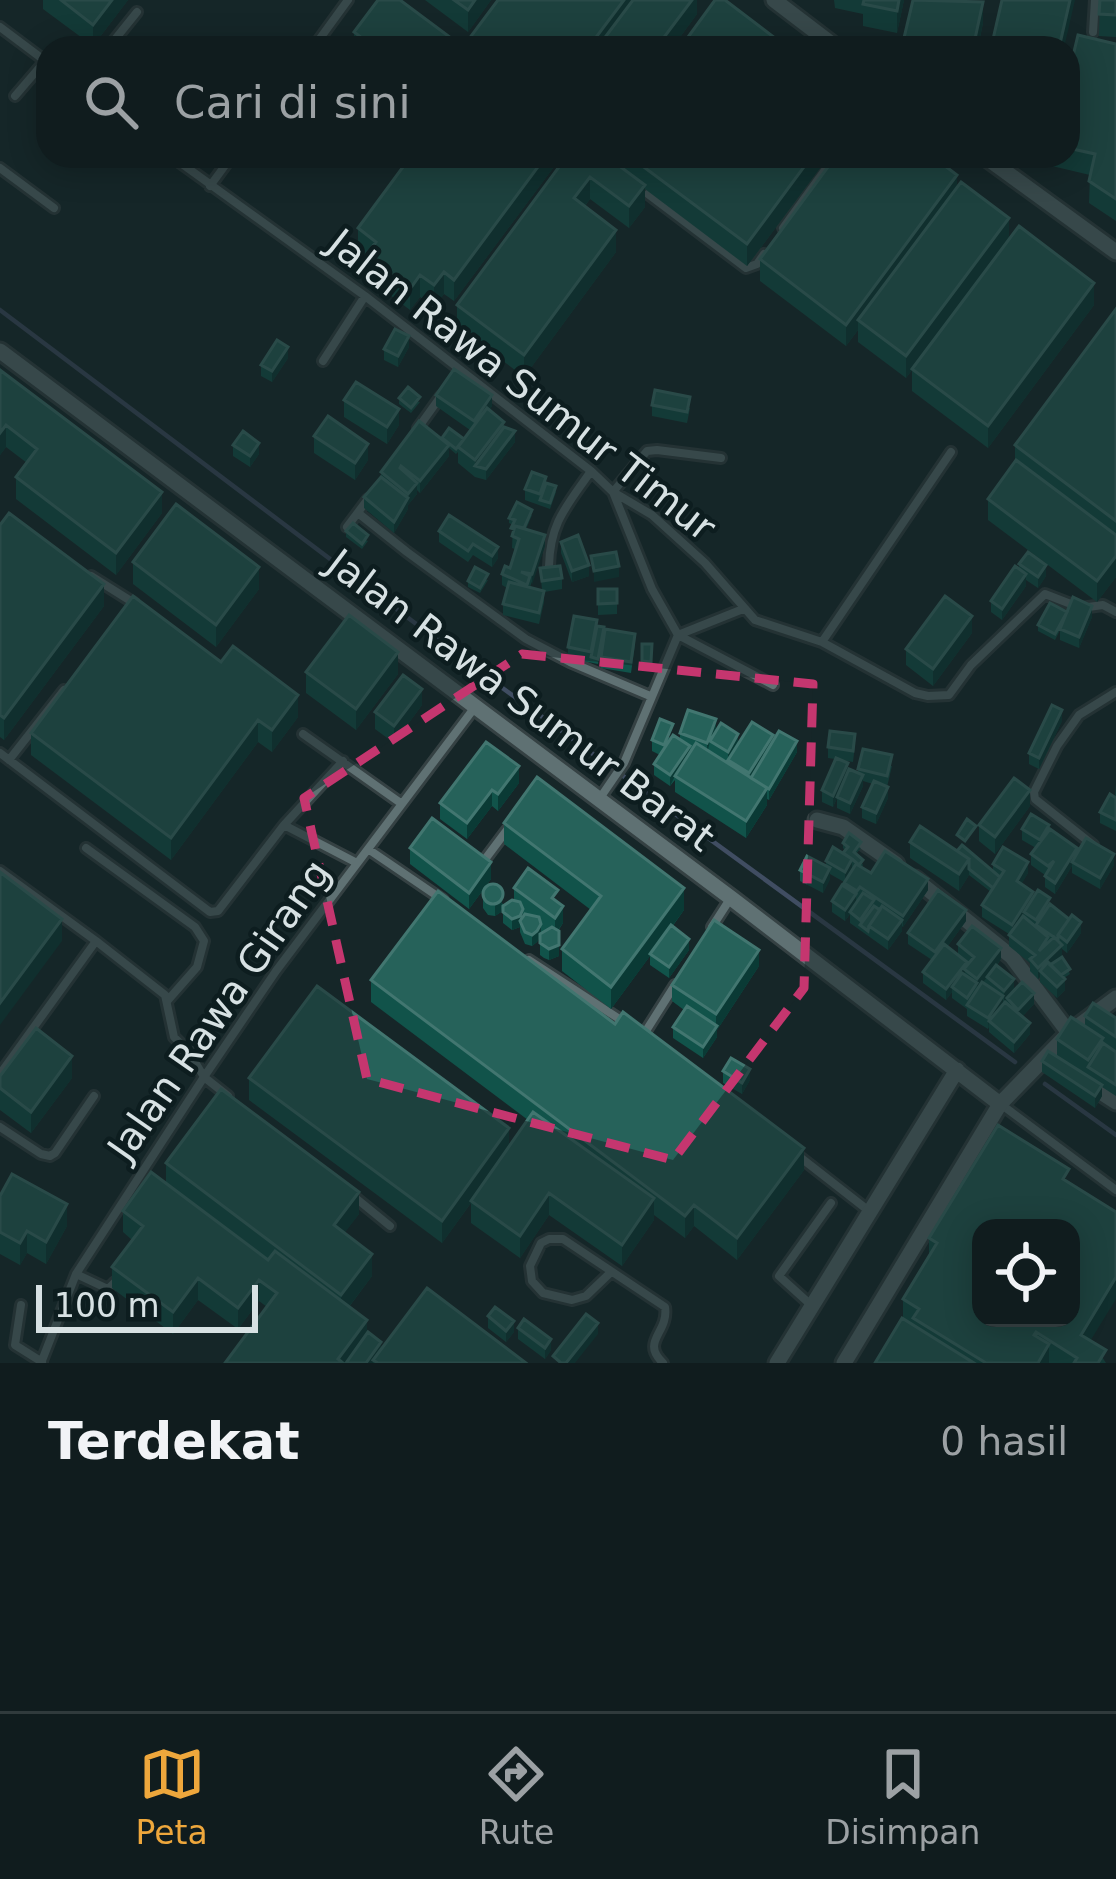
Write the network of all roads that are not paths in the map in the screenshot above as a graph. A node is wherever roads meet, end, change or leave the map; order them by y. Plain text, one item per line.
1 (348, 0) edge
2 (774, 0) edge
3 (1095, 0) edge
4 (137, 12) dead end
5 (0, 27) edge
6 (1093, 32) dead end
7 (118, 36) edge
8 (322, 36) edge
9 (821, 36) edge
10 (36, 54) edge
11 (36, 73) edge
12 (15, 96) dead end
13 (0, 168) edge
14 (187, 168) edge
15 (223, 168) edge
16 (826, 168) edge
17 (1000, 168) edge
18 (210, 186) junction
19 (648, 194) edge
20 (54, 208) dead end
21 (783, 228) edge
22 (770, 246) edge
23 (1116, 252) edge
24 (365, 296) junction
25 (0, 351) edge
26 (323, 361) dead end
27 (447, 389) edge
28 (409, 442) edge
29 (951, 452) dead end
30 (722, 458) dead end
31 (591, 471) junction
32 (613, 492) junction
33 (370, 495) edge
34 (358, 513) junction
35 (347, 526) edge
36 (549, 566) edge
37 (80, 568) edge
38 (743, 609) junction
39 (1116, 611) edge
40 (149, 615) edge
41 (678, 635) junction
42 (822, 642) junction
43 (773, 685) dead end
44 (64, 689) edge
45 (1116, 692) edge
46 (650, 696) junction
47 (475, 707) junction
48 (303, 734) dead end
49 (0, 753) edge
50 (9, 760) junction
51 (343, 761) junction
52 (554, 766) junction
53 (542, 782) edge
54 (599, 800) junction
55 (402, 805) junction
56 (518, 814) edge
57 (817, 820) dead end
58 (284, 825) junction
59 (86, 848) dead end
60 (368, 849) junction
61 (1100, 851) edge
62 (483, 862) edge
63 (357, 863) junction
64 (0, 871) edge
65 (731, 898) junction
66 (445, 902) edge
67 (706, 937) edge
68 (96, 940) junction
69 (520, 954) edge
70 (681, 976) edge
71 (1116, 998) edge
72 (168, 1000) junction
73 (1069, 1033) junction
74 (1060, 1065) junction
75 (957, 1070) junction
76 (0, 1074) edge
77 (203, 1077) junction
78 (94, 1096) dead end
79 (1116, 1102) edge
80 (1000, 1104) junction
81 (241, 1106) edge
82 (0, 1126) edge
83 (791, 1150) edge
84 (334, 1181) edge
85 (1116, 1190) edge
86 (831, 1202) dead end
87 (870, 1212) junction
88 (390, 1226) dead end
89 (125, 1267) edge
90 (611, 1272) junction
91 (76, 1274) junction
92 (21, 1305) dead end
93 (812, 1306) junction
94 (42, 1362) edge
95 (663, 1363) edge
96 (777, 1363) edge
97 (844, 1363) edge

1 - 8 lane
2 - 9 street
3 - 6 lane
4 - 7 lane
5 - 10 lane
11 - 12 lane
13 - 20 lane
14 - 18 lane, Jalan Rawa Sumur Timur
15 - 18 lane
16 - 21 lane
17 - 23 street
18 - 24 lane, Jalan Rawa Sumur Timur
19 - 22 lane
24 - 26 lane
24 - 31 lane, Jalan Rawa Sumur Timur
25 - 47 street, Jalan Rawa Sumur Barat
27 - 28 lane
29 - 42 lane
30 - 32 lane
31 - 32 lane, Jalan Rawa Sumur Timur
31 - 36 lane
32 - 38 lane, Jalan Rawa Sumur Timur
32 - 41 lane
33 - 34 lane
34 - 35 lane
34 - 46 lane
37 - 40 lane
38 - 41 lane
38 - 42 lane, Jalan Rawa Sumur Timur
39 - 42 lane, Jalan Rawa Sumur Timur
41 - 43 lane
41 - 46 lane
44 - 50 lane
45 - 61 lane
46 - 54 lane
47 - 52 street, Jalan Rawa Sumur Barat
47 - 55 lane, Jalan Rawa Girang
48 - 51 lane
49 - 50 lane
50 - 58 lane
51 - 55 lane
51 - 58 lane
52 - 53 lane
52 - 54 street, Jalan Rawa Sumur Barat
54 - 65 street, Jalan Rawa Sumur Barat
55 - 60 lane, Jalan Rawa Girang
56 - 62 lane
57 - 73 street
58 - 63 lane
59 - 72 lane
60 - 63 lane, Jalan Rawa Girang
60 - 66 lane
63 - 77 lane, Jalan Rawa Girang
64 - 68 lane
65 - 67 lane
65 - 75 street, Jalan Rawa Sumur Barat
68 - 72 lane
68 - 76 lane
69 - 70 lane
71 - 73 street
72 - 77 lane
73 - 74 street
74 - 79 street
74 - 80 street
75 - 80 street, Jalan Rawa Sumur Barat
75 - 87 street
77 - 81 lane
77 - 91 lane, Jalan Rawa Girang
78 - 82 lane
80 - 85 lane
80 - 97 street
83 - 87 lane
84 - 88 lane
86 - 93 lane
87 - 93 street
89 - 91 lane
90 - 90 lane
90 - 95 lane
91 - 94 lane, Jalan Rawa Girang
92 - 94 lane
93 - 96 street

